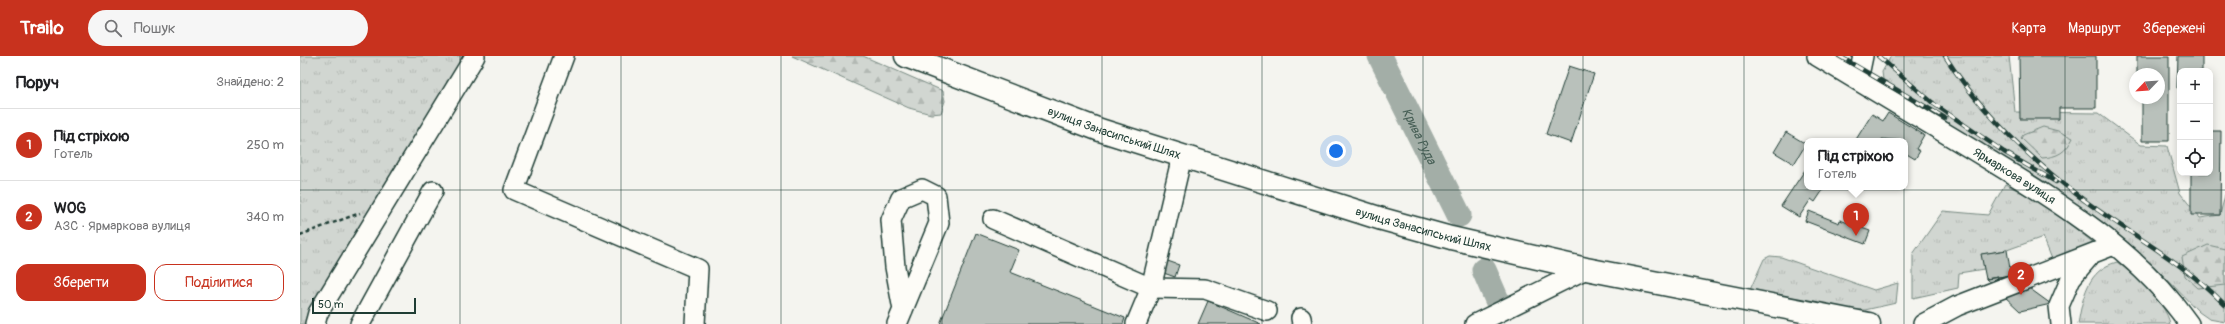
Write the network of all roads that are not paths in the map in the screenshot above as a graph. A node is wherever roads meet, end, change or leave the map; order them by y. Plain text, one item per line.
1 (475, 56) edge
2 (564, 56) edge
3 (906, 56) edge
4 (1817, 56) edge
5 (1863, 56) edge
6 (1858, 80) junction
7 (1182, 156) junction
8 (433, 191) dead end
9 (993, 219) dead end
10 (2114, 245) junction
11 (2090, 255) junction
12 (1586, 269) junction
13 (1151, 288) junction
14 (1267, 312) dead end
15 (900, 317) edge
16 (1796, 317) edge
17 (316, 324) edge
18 (360, 324) edge
19 (695, 324) edge
20 (1136, 324) edge
21 (1474, 324) edge
22 (1869, 324) edge
23 (1922, 324) edge
24 (2061, 324) edge
25 (2189, 324) edge

1 - 17 street
2 - 19 street
3 - 7 main road, вулиця Занасипський Шлях
4 - 6 street, Ярмаркова вулиця
5 - 6 street
6 - 10 street, Ярмаркова вулиця
7 - 12 main road, вулиця Занасипський Шлях
7 - 13 street
8 - 18 street
9 - 13 street
10 - 11 street
10 - 25 street, Ярмаркова вулиця
11 - 23 street
11 - 24 street
12 - 16 main road, вулиця Занасипський Шлях
12 - 21 street
13 - 14 street
13 - 20 street
15 - 15 street
16 - 22 main road, вулиця Занасипський Шлях

